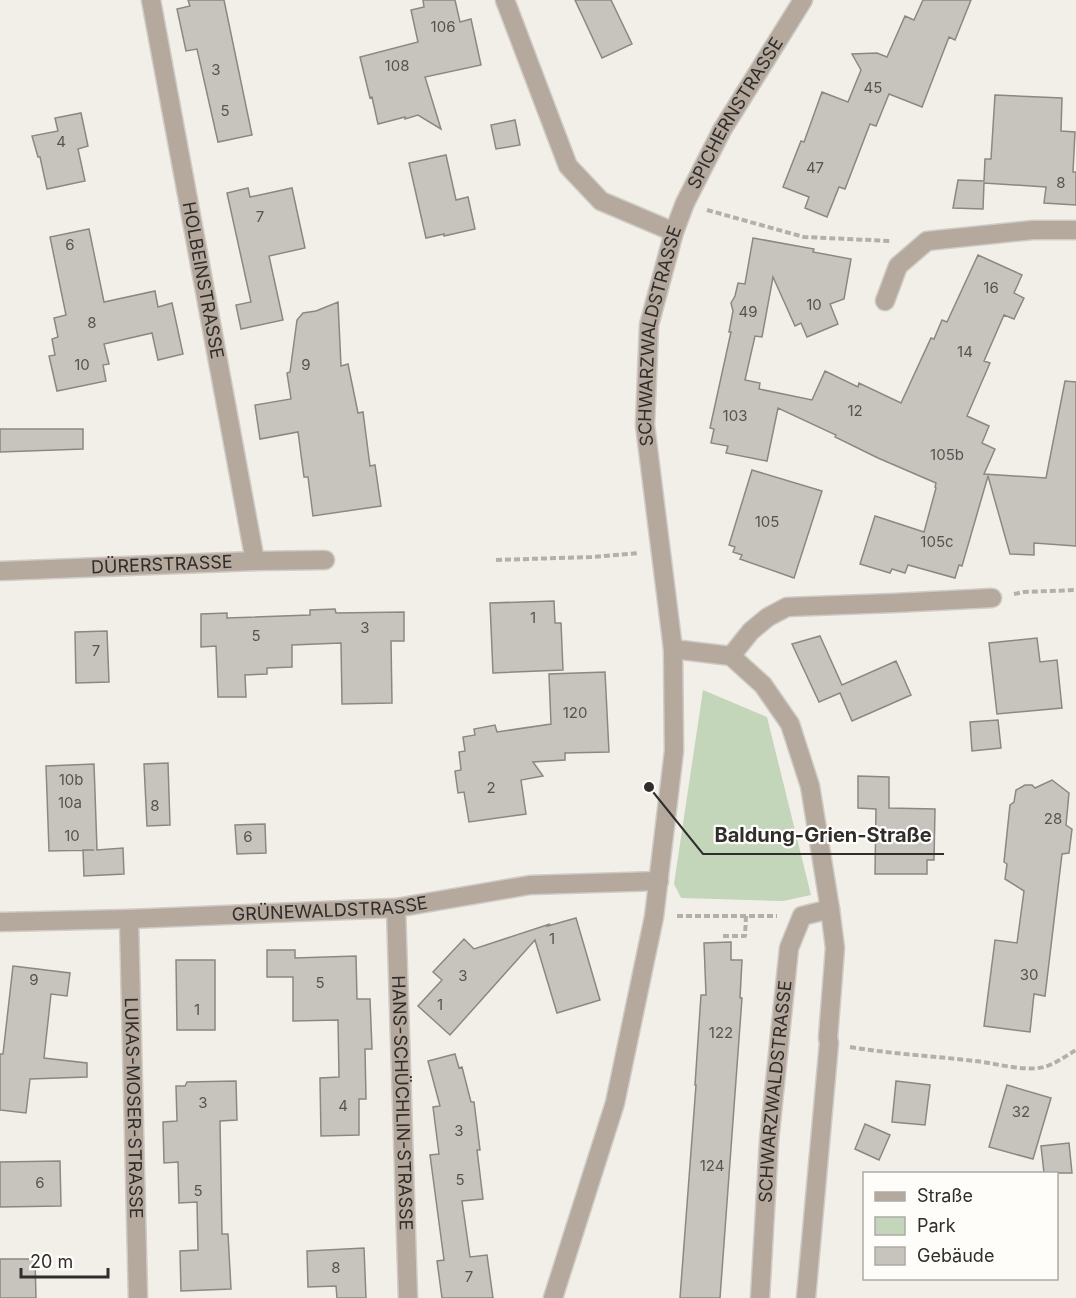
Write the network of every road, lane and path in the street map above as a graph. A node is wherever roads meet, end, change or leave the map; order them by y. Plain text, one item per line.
1 (151, 0) edge
2 (505, 0) edge
3 (803, 0) edge
4 (685, 203) junction
5 (1076, 230) edge
6 (674, 232) junction
7 (876, 241) dead end
8 (885, 301) dead end
9 (636, 554) dead end
10 (325, 560) dead end
11 (496, 560) dead end
12 (255, 561) junction
13 (0, 571) edge
14 (1076, 590) edge
15 (1024, 592) dead end
16 (992, 598) dead end
17 (672, 649) junction
18 (731, 656) junction
19 (659, 881) junction
20 (396, 908) junction
21 (830, 909) junction
22 (685, 916) dead end
23 (746, 916) junction
24 (769, 916) dead end
25 (129, 919) junction
26 (0, 922) edge
27 (723, 936) dead end
28 (829, 1043) junction
29 (1076, 1050) edge
30 (138, 1298) edge
31 (408, 1298) edge
32 (553, 1298) edge
33 (760, 1298) edge
34 (806, 1298) edge

1 - 12 street, HOLBEINSTRASSE
2 - 6 street, SCHWARZWALDSTRASSE
3 - 4 street, SPICHERNSTRASSE
4 - 6 street, SPICHERNSTRASSE
4 - 7 path
5 - 8 street
6 - 17 street, SCHWARZWALDSTRASSE
9 - 11 path
10 - 12 street, DÜRERSTRASSE
12 - 13 street, DÜRERSTRASSE
14 - 15 path
16 - 18 street
17 - 18 street
17 - 19 street, SCHWARZWALDSTRASSE
18 - 21 street
19 - 20 street, GRÜNEWALDSTRASSE
19 - 32 street, SCHWARZWALDSTRASSE
20 - 25 street, GRÜNEWALDSTRASSE
20 - 31 street, HANS-SCHÜCHLIN-STRASSE
21 - 28 street
21 - 33 street, SCHWARZWALDSTRASSE
22 - 23 path
23 - 24 path
23 - 27 path
25 - 26 street, GRÜNEWALDSTRASSE
25 - 30 street, LUKAS-MOSER-STRASSE
28 - 29 path
28 - 34 street

